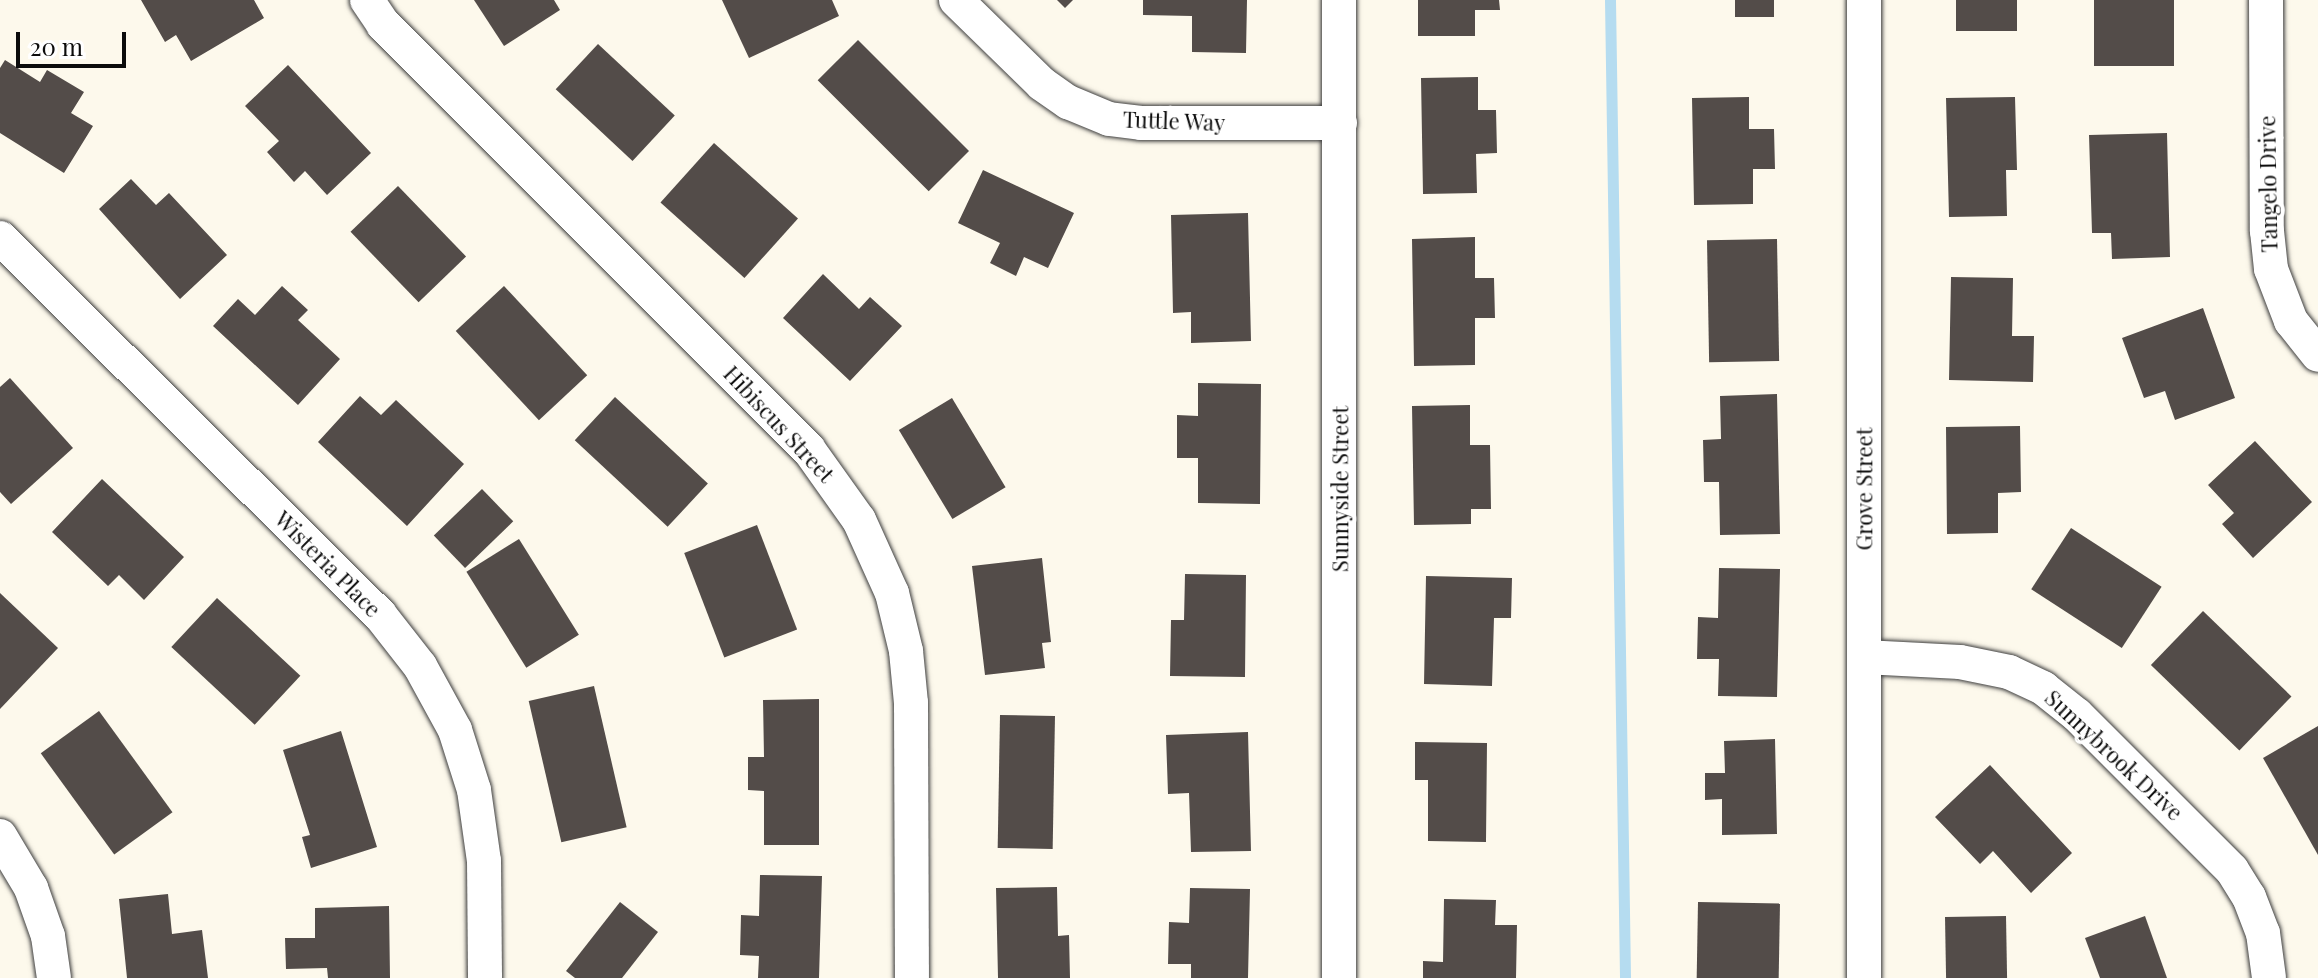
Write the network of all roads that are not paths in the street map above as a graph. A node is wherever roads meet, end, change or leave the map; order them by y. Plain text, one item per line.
1 (367, 0) edge
2 (956, 0) edge
3 (1339, 0) edge
4 (1864, 0) edge
5 (2266, 0) edge
6 (1340, 123) junction
7 (0, 238) edge
8 (2318, 355) edge
9 (1864, 657) junction
10 (0, 836) edge
11 (54, 978) edge
12 (485, 978) edge
13 (912, 978) edge
14 (1339, 978) edge
15 (1864, 978) edge
16 (2269, 978) edge

1 - 13 street, Hibiscus Street
2 - 6 street, Tuttle Way
3 - 6 street, Sunnyside Street
4 - 9 street, Grove Street
5 - 8 street, Tangelo Drive
6 - 14 street, Sunnyside Street
7 - 12 street, Wisteria Place
9 - 15 street, Grove Street
9 - 16 street, Sunnybrook Drive
10 - 11 street

